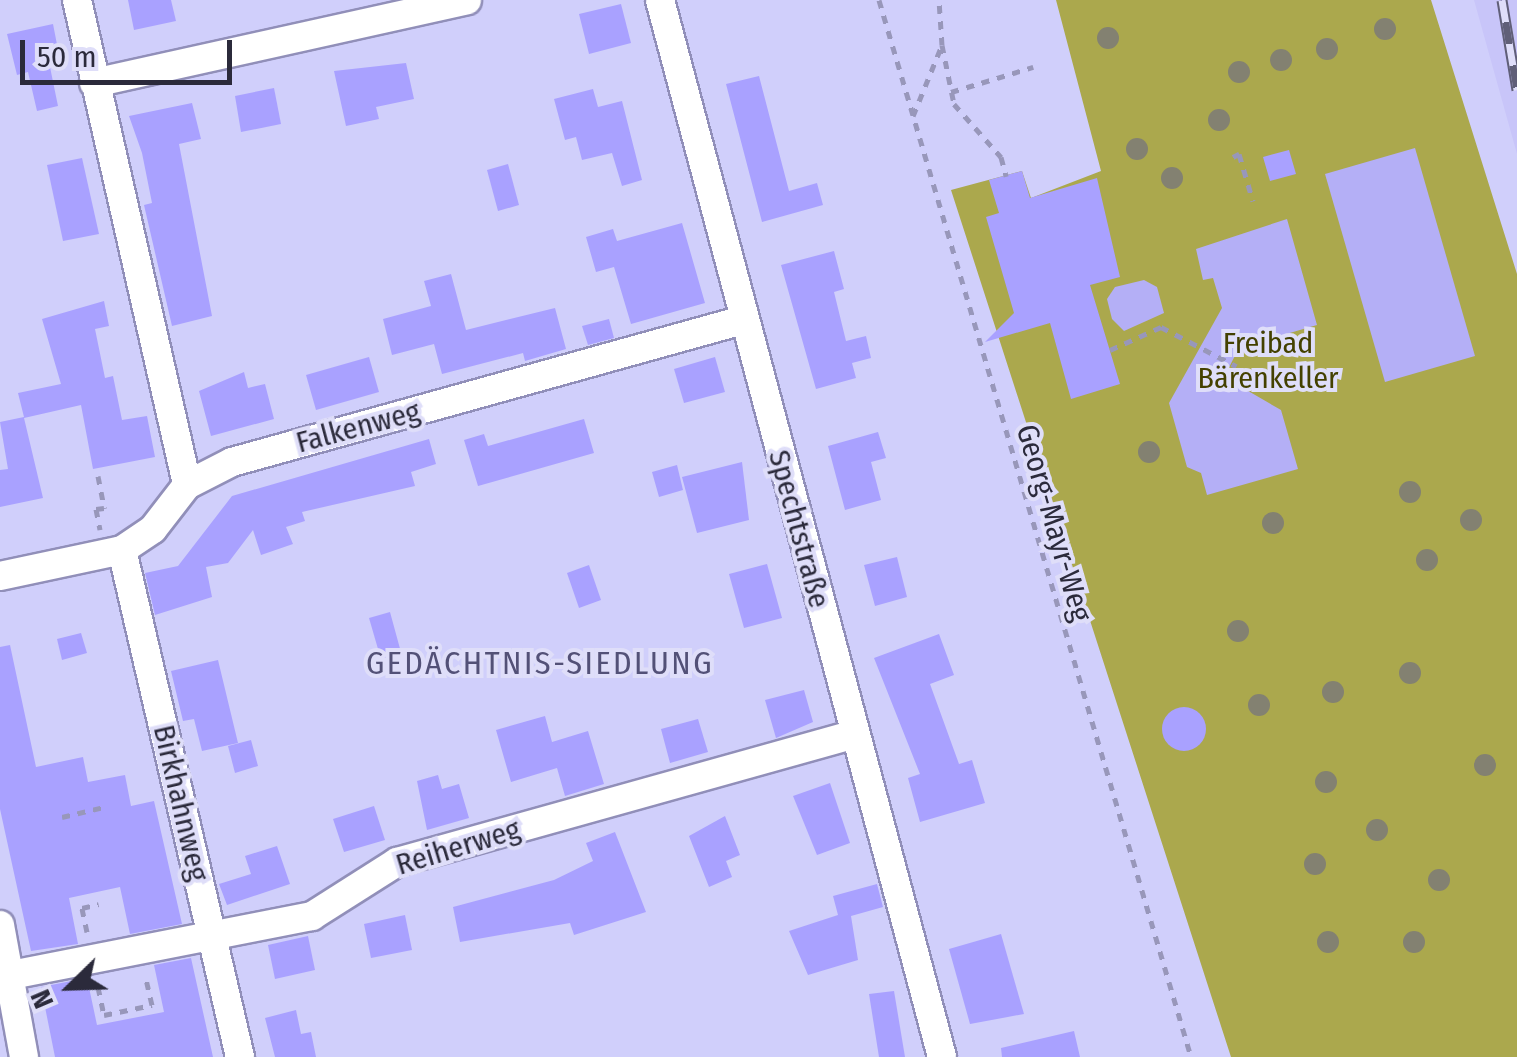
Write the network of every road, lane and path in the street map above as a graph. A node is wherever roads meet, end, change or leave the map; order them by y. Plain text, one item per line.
1 (77, 0) edge
2 (467, 0) edge
3 (660, 0) edge
4 (878, 0) edge
5 (940, 0) edge
6 (942, 46) junction
7 (1033, 67) dead end
8 (94, 83) junction
9 (951, 92) junction
10 (912, 117) junction
11 (1233, 156) dead end
12 (1006, 176) dead end
13 (1253, 201) dead end
14 (743, 320) junction
15 (1110, 350) dead end
16 (1236, 366) dead end
17 (98, 476) dead end
18 (187, 485) junction
19 (113, 552) junction
20 (0, 576) edge
21 (853, 735) junction
22 (108, 806) dead end
23 (62, 817) dead end
24 (0, 925) edge
25 (212, 935) junction
26 (10, 975) junction
27 (24, 1057) edge
28 (240, 1057) edge
29 (942, 1057) edge
30 (1190, 1057) edge

1 - 8 street
2 - 8 street
3 - 14 street, Spechtstraße
4 - 10 path, Georg-Mayr-Weg
5 - 6 path
6 - 9 path
6 - 10 path
7 - 9 path
8 - 18 street
9 - 12 path
10 - 30 path, Georg-Mayr-Weg
11 - 13 path
14 - 18 street, Falkenweg
14 - 21 street, Spechtstraße
15 - 16 path
17 - 19 path
18 - 19 street, Falkenweg
19 - 20 street, Falkenweg
19 - 25 street, Birkhahnweg
21 - 25 street, Reiherweg
21 - 29 street, Spechtstraße
22 - 23 path
24 - 26 street
25 - 26 street, Reiherweg
25 - 28 street, Birkhahnweg
26 - 27 street

